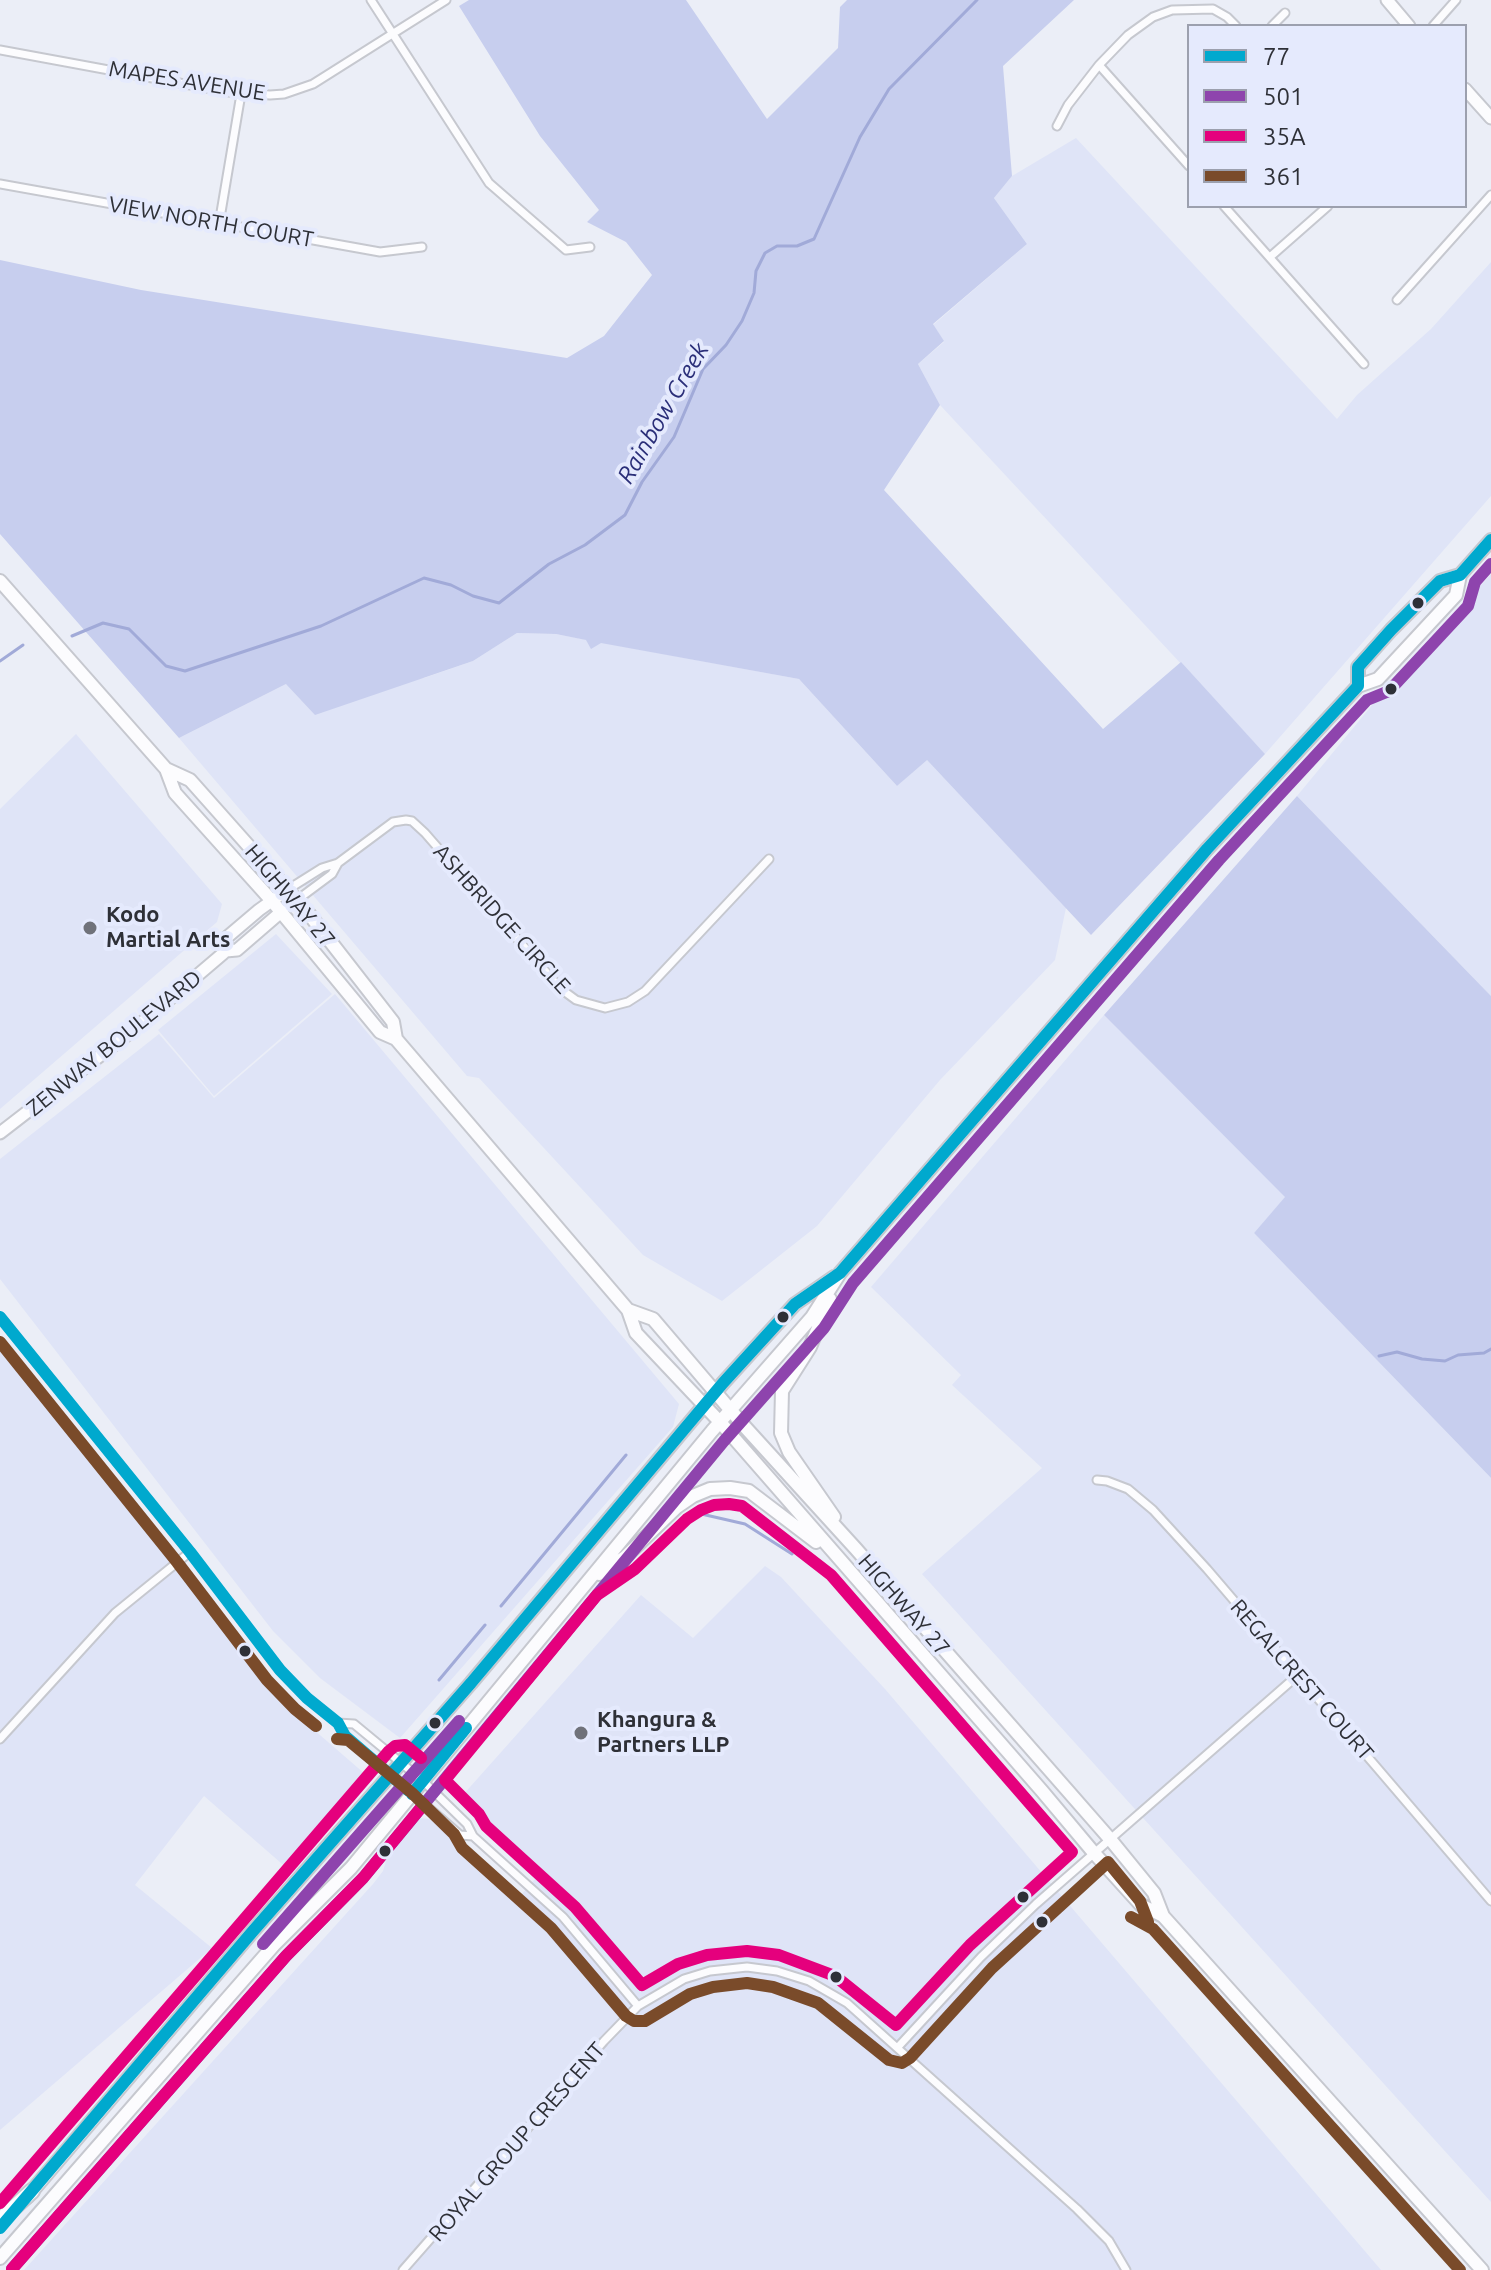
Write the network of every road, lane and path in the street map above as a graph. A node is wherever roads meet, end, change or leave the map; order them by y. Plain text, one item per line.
1 (371, 0) edge
2 (446, 0) edge
3 (1387, 0) edge
4 (1456, 0) edge
5 (1285, 13) dead end
6 (1233, 24) edge
7 (1274, 24) edge
8 (1407, 24) edge
9 (1435, 24) edge
10 (393, 34) junction
11 (0, 50) edge
12 (1099, 65) junction
13 (1467, 91) edge
14 (241, 94) junction
15 (1491, 118) edge
16 (1057, 126) dead end
17 (1187, 164) edge
18 (0, 184) edge
19 (1491, 195) edge
20 (1226, 208) edge
21 (1326, 208) edge
22 (219, 224) junction
23 (422, 247) dead end
24 (590, 247) dead end
25 (1270, 257) junction
26 (1397, 300) dead end
27 (1364, 364) dead end
28 (1491, 540) edge
29 (1460, 575) junction
30 (0, 581) edge
31 (1358, 686) junction
32 (166, 769) junction
33 (769, 859) dead end
34 (338, 863) junction
35 (292, 896) junction
36 (272, 901) junction
37 (281, 912) junction
38 (226, 951) junction
39 (396, 1039) junction
40 (0, 1133) edge
41 (840, 1273) junction
42 (628, 1310) junction
43 (0, 1317) edge
44 (716, 1393) junction
45 (705, 1406) junction
46 (730, 1410) junction
47 (720, 1422) junction
48 (1097, 1480) dead end
49 (856, 1549) junction
50 (190, 1552) junction
51 (842, 1563) junction
52 (586, 1583) junction
53 (1298, 1675) junction
54 (338, 1723) junction
55 (0, 1739) edge
56 (401, 1761) junction
57 (390, 1774) junction
58 (423, 1781) junction
59 (412, 1794) junction
60 (473, 1836) junction
61 (1110, 1839) junction
62 (1094, 1853) junction
63 (1491, 1901) edge
64 (1163, 1916) junction
65 (638, 2006) junction
66 (898, 2047) junction
67 (32, 2191) junction
68 (0, 2220) edge
69 (0, 2228) edge
70 (0, 2258) edge
71 (403, 2270) edge
72 (1126, 2270) edge
73 (1482, 2270) edge

1 - 10 street
2 - 10 street, MAPES AVENUE
3 - 8 street
4 - 9 street
5 - 7 street
6 - 12 street
10 - 14 street, MAPES AVENUE
10 - 24 street
11 - 14 street, MAPES AVENUE
12 - 16 street
12 - 17 street
13 - 15 street
14 - 22 street
18 - 22 street, VIEW NORTH COURT
19 - 26 street
20 - 25 street
21 - 25 street
22 - 23 street, VIEW NORTH COURT
25 - 27 street
28 - 29 main road
29 - 31 main road
29 - 31 main road
30 - 32 main road, HIGHWAY 27
31 - 41 main road
32 - 35 main road, HIGHWAY 27
32 - 36 main road, HIGHWAY 27
33 - 34 street, ASHBRIDGE CIRCLE
34 - 35 street, ASHBRIDGE CIRCLE
34 - 35 street, ASHBRIDGE CIRCLE
35 - 36 street, ZENWAY BOULEVARD
35 - 37 street, ASHBRIDGE CIRCLE
35 - 39 main road, HIGHWAY 27
36 - 37 main road, HIGHWAY 27
36 - 38 street, ZENWAY BOULEVARD
37 - 38 street, ZENWAY BOULEVARD
37 - 39 main road, HIGHWAY 27
38 - 40 street, ZENWAY BOULEVARD
39 - 42 main road, HIGHWAY 27
41 - 44 main road
41 - 46 main road
41 - 49 main road
42 - 44 main road, HIGHWAY 27
42 - 45 main road, HIGHWAY 27
43 - 50 street
44 - 45 main road
44 - 46 main road, HIGHWAY 27
45 - 47 main road, HIGHWAY 27
45 - 56 main road
46 - 47 main road
46 - 49 main road, HIGHWAY 27
47 - 51 main road, HIGHWAY 27
47 - 52 main road
48 - 53 street, REGALCREST COURT
49 - 61 main road, HIGHWAY 27
50 - 54 street
50 - 55 street
51 - 52 main road
51 - 62 main road, HIGHWAY 27
52 - 58 main road
53 - 61 street
53 - 63 street, REGALCREST COURT
54 - 56 street
54 - 57 street
56 - 57 main road
56 - 58 street
57 - 59 street
57 - 67 main road
58 - 59 main road
58 - 60 street
59 - 60 street
59 - 70 main road
60 - 65 street
61 - 62 street
61 - 64 main road, HIGHWAY 27
62 - 64 main road, HIGHWAY 27
62 - 66 street
64 - 73 main road, HIGHWAY 27
65 - 66 street, ROYAL GROUP CRESCENT
65 - 71 street, ROYAL GROUP CRESCENT
66 - 72 street, ROYAL GROUP CRESCENT
67 - 68 highway
67 - 69 main road

